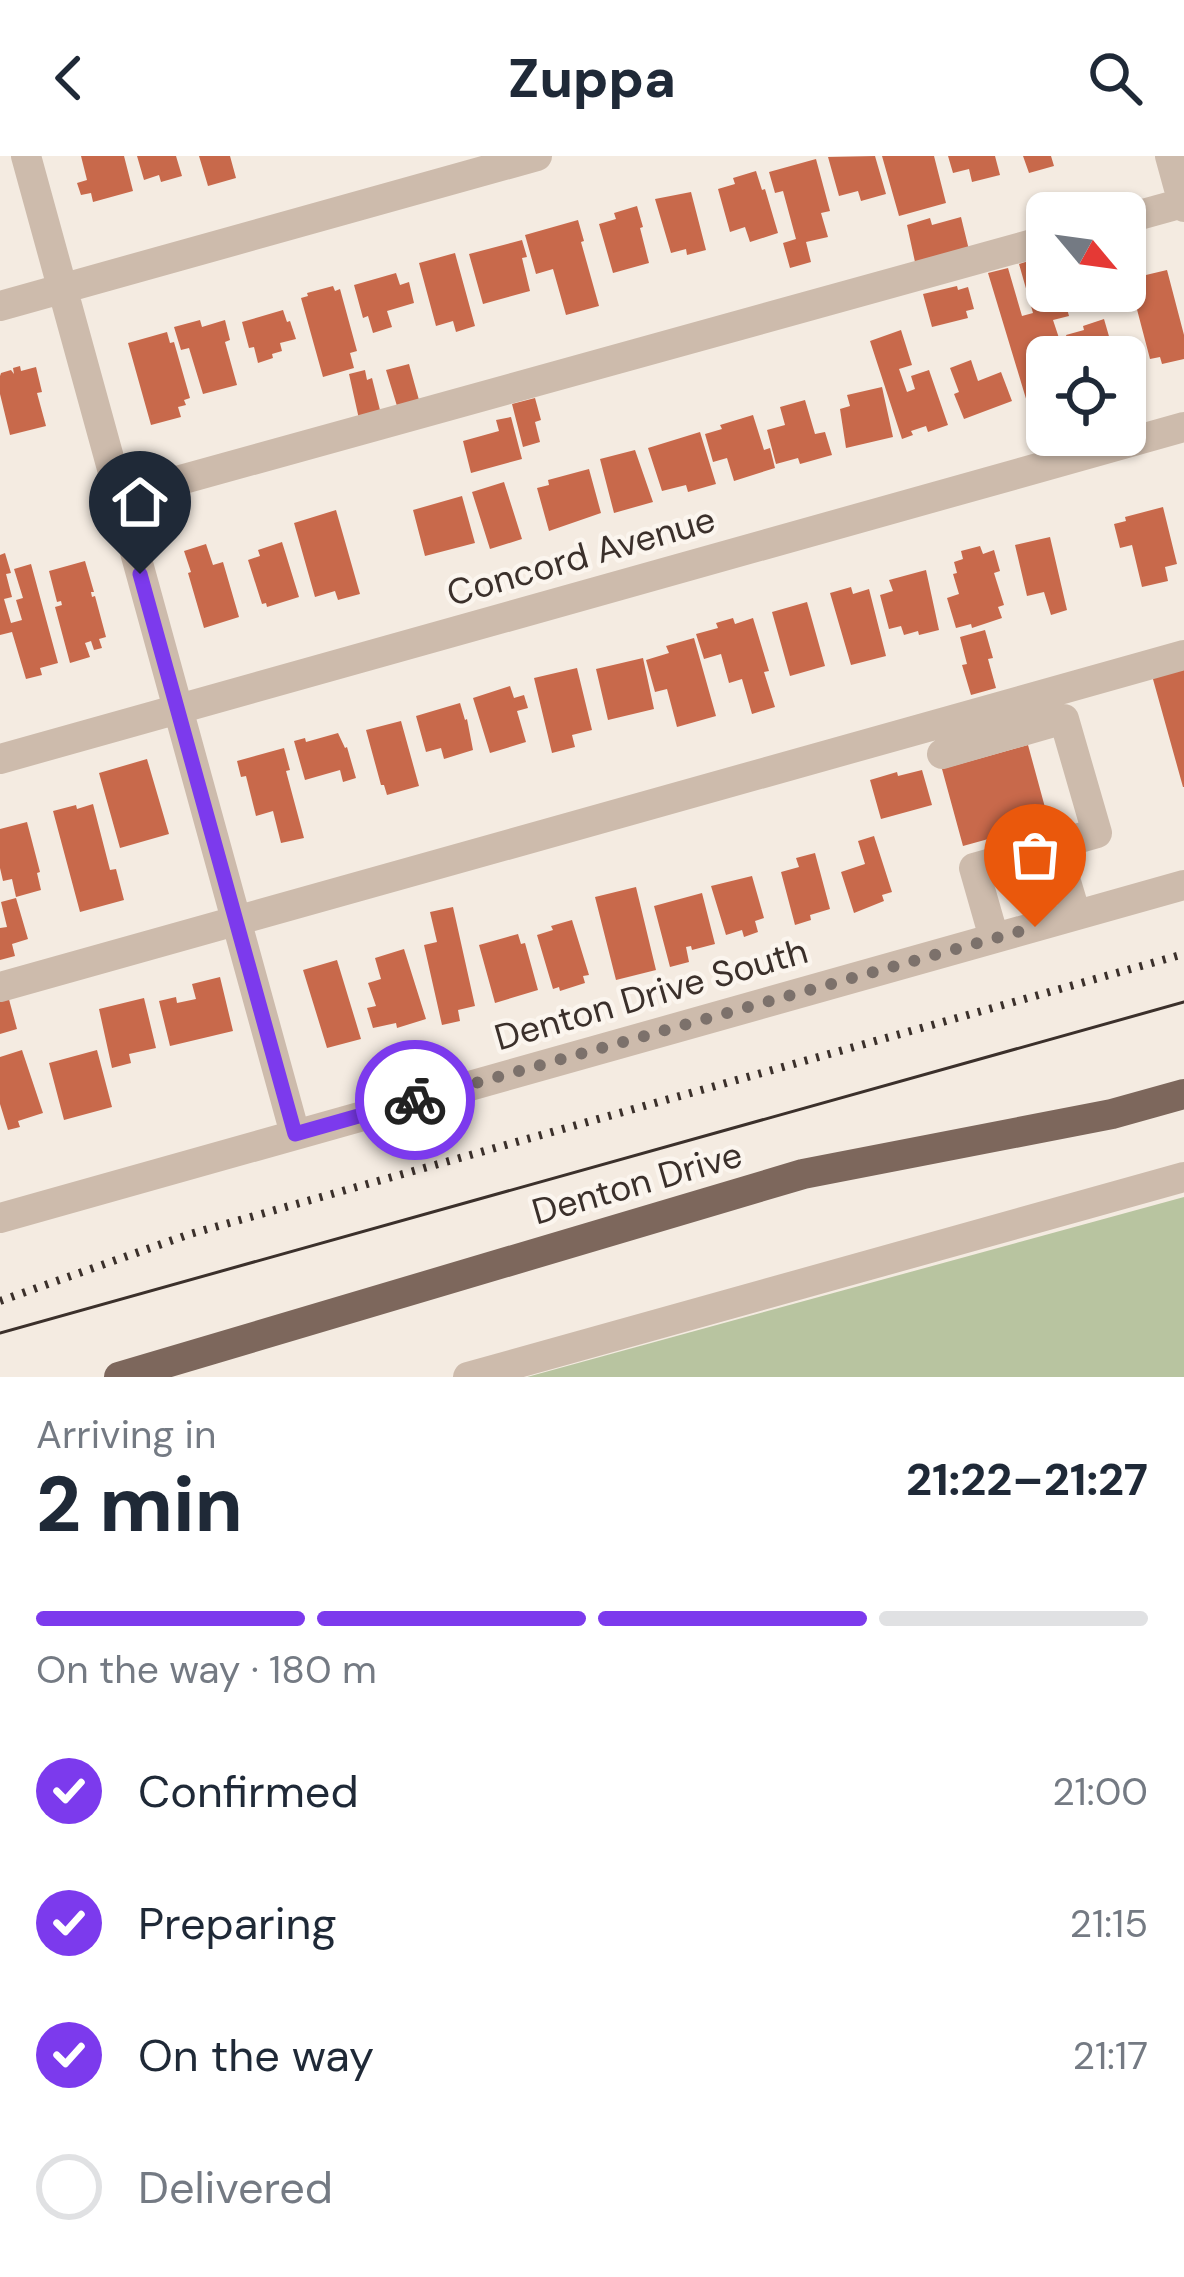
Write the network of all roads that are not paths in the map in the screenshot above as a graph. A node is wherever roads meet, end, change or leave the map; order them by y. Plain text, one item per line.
1 (26, 156) edge
2 (537, 156) edge
3 (1176, 164) edge
4 (1184, 205) edge
5 (1146, 214) edge
6 (1026, 247) edge
7 (62, 288) junction
8 (0, 306) edge
9 (1184, 427) edge
10 (119, 497) junction
11 (1184, 655) edge
12 (178, 709) junction
13 (942, 754) dead end
14 (0, 759) edge
15 (1055, 845) junction
16 (1184, 885) edge
17 (1076, 916) junction
18 (235, 919) junction
19 (994, 938) junction
20 (0, 987) edge
21 (1184, 1094) edge
22 (295, 1134) junction
23 (1184, 1178) edge
24 (0, 1218) edge
25 (119, 1377) edge
26 (468, 1377) edge

1 - 7 street
2 - 7 street
3 - 4 street
4 - 5 street
6 - 10 street
7 - 8 street
7 - 10 street
9 - 12 street, Concord Avenue
10 - 12 street
11 - 18 street
12 - 14 street, Concord Avenue
12 - 18 street
13 - 15 street
15 - 17 street
15 - 19 street
16 - 17 street, Denton Drive South
17 - 19 street, Denton Drive South
18 - 20 street
18 - 22 street
19 - 22 street, Denton Drive South
21 - 25 main road, Denton Drive
22 - 24 street, Denton Drive South
23 - 26 street

